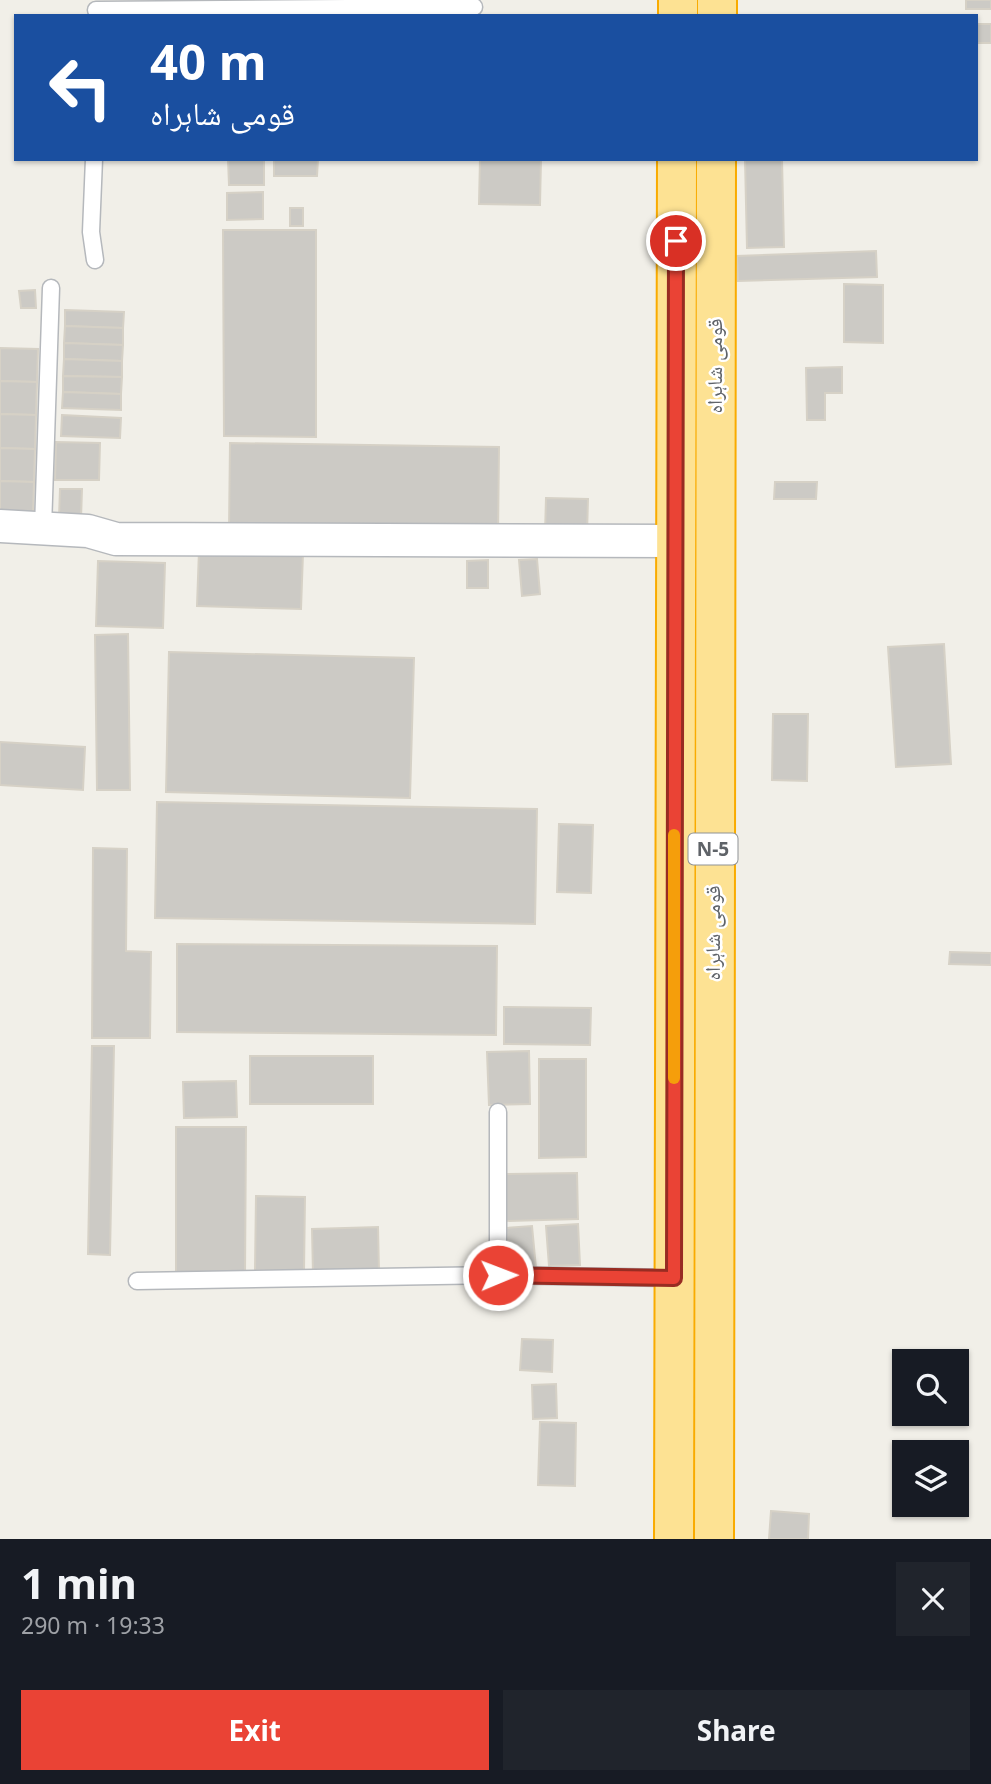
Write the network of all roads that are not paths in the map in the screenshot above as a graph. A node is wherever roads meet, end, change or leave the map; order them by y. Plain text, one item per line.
1 (474, 8) dead end
2 (96, 9) edge
3 (94, 161) edge
4 (677, 161) edge
5 (716, 161) edge
6 (95, 260) dead end
7 (51, 288) dead end
8 (0, 526) edge
9 (43, 528) junction
10 (675, 541) junction
11 (498, 1112) dead end
12 (498, 1275) junction
13 (674, 1278) junction
14 (136, 1281) dead end
15 (674, 1539) edge
16 (714, 1539) edge

1 - 2 lane
3 - 6 lane
4 - 10 highway, قومی شاہراہ / N-5
5 - 16 highway, قومی شاہراہ / N-5
7 - 9 lane
8 - 9 street
9 - 10 street
10 - 13 highway, قومی شاہراہ / N-5
11 - 12 lane
12 - 13 lane
12 - 14 lane
13 - 15 highway, قومی شاہراہ / N-5

